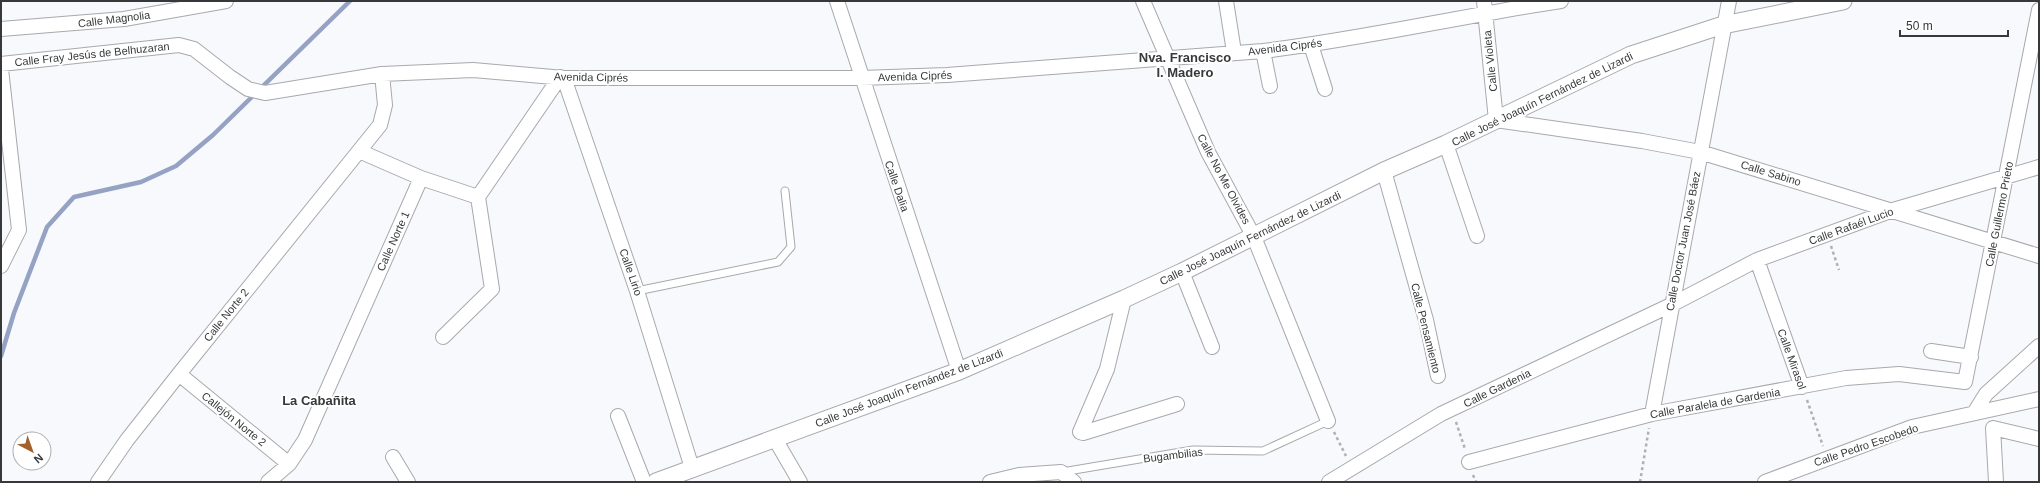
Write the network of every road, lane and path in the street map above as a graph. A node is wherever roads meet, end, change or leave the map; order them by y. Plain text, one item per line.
1 (837, 1) edge
2 (1143, 1) edge
3 (1226, 1) edge
4 (1561, 1) edge
5 (1729, 1) edge
6 (1843, 1) edge
7 (217, 2) edge
8 (1485, 7) edge
9 (2039, 10) edge
10 (1723, 24) junction
11 (1, 29) edge
12 (1311, 45) junction
13 (1263, 50) junction
14 (1234, 52) junction
15 (1167, 57) junction
16 (1, 64) edge
17 (1, 69) edge
18 (382, 74) junction
19 (562, 78) junction
20 (861, 78) junction
21 (1270, 86) dead end
22 (1325, 89) dead end
23 (265, 93) joint
24 (1496, 120) junction
25 (1446, 144) junction
26 (359, 151) junction
27 (1700, 152) junction
28 (2039, 167) edge
29 (1384, 171) junction
30 (421, 178) junction
31 (2006, 178) junction
32 (785, 190) dead end
33 (478, 197) junction
34 (1893, 210) junction
35 (1828, 234) junction
36 (1477, 236) dead end
37 (1254, 237) junction
38 (1994, 242) junction
39 (2039, 256) edge
40 (1757, 260) junction
41 (1, 266) edge
42 (1839, 270) dead end
43 (1182, 272) junction
44 (637, 291) junction
45 (1124, 299) junction
46 (1671, 305) junction
47 (443, 336) dead end
48 (2039, 346) edge
49 (1212, 347) dead end
50 (1931, 351) dead end
51 (1971, 357) junction
52 (959, 371) junction
53 (178, 374) junction
54 (1438, 376) dead end
55 (1965, 382) joint
56 (1802, 387) junction
57 (2039, 398) edge
58 (1177, 404) dead end
59 (1452, 409) junction
60 (1974, 413) junction
61 (1652, 414) junction
62 (618, 416) dead end
63 (1328, 421) junction
64 (775, 439) junction
65 (2039, 439) edge
66 (393, 456) dead end
67 (1827, 458) junction
68 (1469, 462) junction
69 (289, 464) junction
70 (1352, 467) junction
71 (692, 468) junction
72 (1061, 472) junction
73 (98, 482) edge
74 (268, 482) edge
75 (408, 482) edge
76 (644, 482) edge
77 (656, 482) edge
78 (800, 482) edge
79 (993, 482) edge
80 (1074, 482) edge
81 (1329, 482) edge
82 (1476, 482) edge
83 (1640, 482) edge
84 (1765, 482) edge
85 (1996, 482) edge

1 - 20 street, Calle Dalia
2 - 15 street, Calle No Me Olvides
3 - 14 street
4 - 8 street, Avenida Ciprés
5 - 10 street, Calle Doctor Juan José Báez
6 - 10 street, Calle José Joaquín Fernández de Lizardi
7 - 11 street, Calle Magnolia
8 - 12 street, Avenida Ciprés
8 - 24 street, Calle Violeta
9 - 31 street, Calle Guillermo Prieto
10 - 24 street, Calle José Joaquín Fernández de Lizardi
10 - 27 street, Calle Doctor Juan José Báez
12 - 13 street, Avenida Ciprés
12 - 22 street
13 - 14 street, Avenida Ciprés
13 - 21 street
14 - 15 street, Avenida Ciprés
15 - 20 street, Avenida Ciprés
15 - 37 street, Calle No Me Olvides
16 - 23 street, Calle Fray Jesús de Belhuzaran
17 - 41 street
18 - 19 street, Avenida Ciprés
18 - 23 street, Avenida Ciprés
18 - 26 street, Calle Norte 2
19 - 20 street, Avenida Ciprés
19 - 33 street
19 - 44 street, Calle Lirio
20 - 52 street, Calle Dalia
24 - 25 street, Calle José Joaquín Fernández de Lizardi
24 - 27 street, Calle Sabino
25 - 29 street, Calle José Joaquín Fernández de Lizardi
25 - 36 street
26 - 30 street
26 - 53 street, Calle Norte 2
27 - 34 street, Calle Sabino
27 - 46 street, Calle Doctor Juan José Báez
28 - 31 street, Calle Rafaél Lucio
29 - 37 street, Calle José Joaquín Fernández de Lizardi
29 - 54 street, Calle Pensamiento
30 - 33 street
30 - 69 street, Calle Norte 1
31 - 34 street, Calle Rafaél Lucio
31 - 38 street, Calle Guillermo Prieto
32 - 44 lane
33 - 47 street
34 - 35 street, Calle Rafaél Lucio
34 - 38 street, Calle Sabino
35 - 40 street, Calle Rafaél Lucio
35 - 42 path
37 - 43 street, Calle José Joaquín Fernández de Lizardi
37 - 63 street, Calle No Me Olvides
38 - 39 street, Calle Sabino
38 - 51 street, Calle Guillermo Prieto
40 - 46 street, Calle Rafaél Lucio
40 - 56 street, Calle Mirasol
43 - 45 street, Calle José Joaquín Fernández de Lizardi
43 - 49 street
44 - 71 street, Calle Lirio
45 - 52 street, Calle José Joaquín Fernández de Lizardi
45 - 58 street
46 - 59 street, Calle Gardenia
46 - 61 street, Calle Doctor Juan José Báez
48 - 60 street
50 - 51 street
51 - 55 street, Calle Guillermo Prieto
52 - 64 street, Calle José Joaquín Fernández de Lizardi
53 - 69 street, Callejón Norte 2
53 - 73 street, Calle Norte 2
55 - 56 street, Calle Paralela de Gardenia
56 - 61 street, Calle Paralela de Gardenia
56 - 67 path, Calle Mirasol
57 - 60 street, Calle Pedro Escobedo
59 - 68 path
59 - 70 street, Calle Gardenia
60 - 67 street, Calle Pedro Escobedo
61 - 68 street, Calle Paralela de Gardenia
61 - 83 path
62 - 76 street
63 - 70 path
63 - 72 lane, Bugambilias
64 - 71 street, Calle José Joaquín Fernández de Lizardi
64 - 78 street
65 - 85 street
66 - 75 street
67 - 84 street, Calle Pedro Escobedo
68 - 82 path
69 - 74 street, Calle Norte 1
70 - 81 street, Calle Gardenia
71 - 77 street, Calle José Joaquín Fernández de Lizardi
72 - 79 street
72 - 80 street

